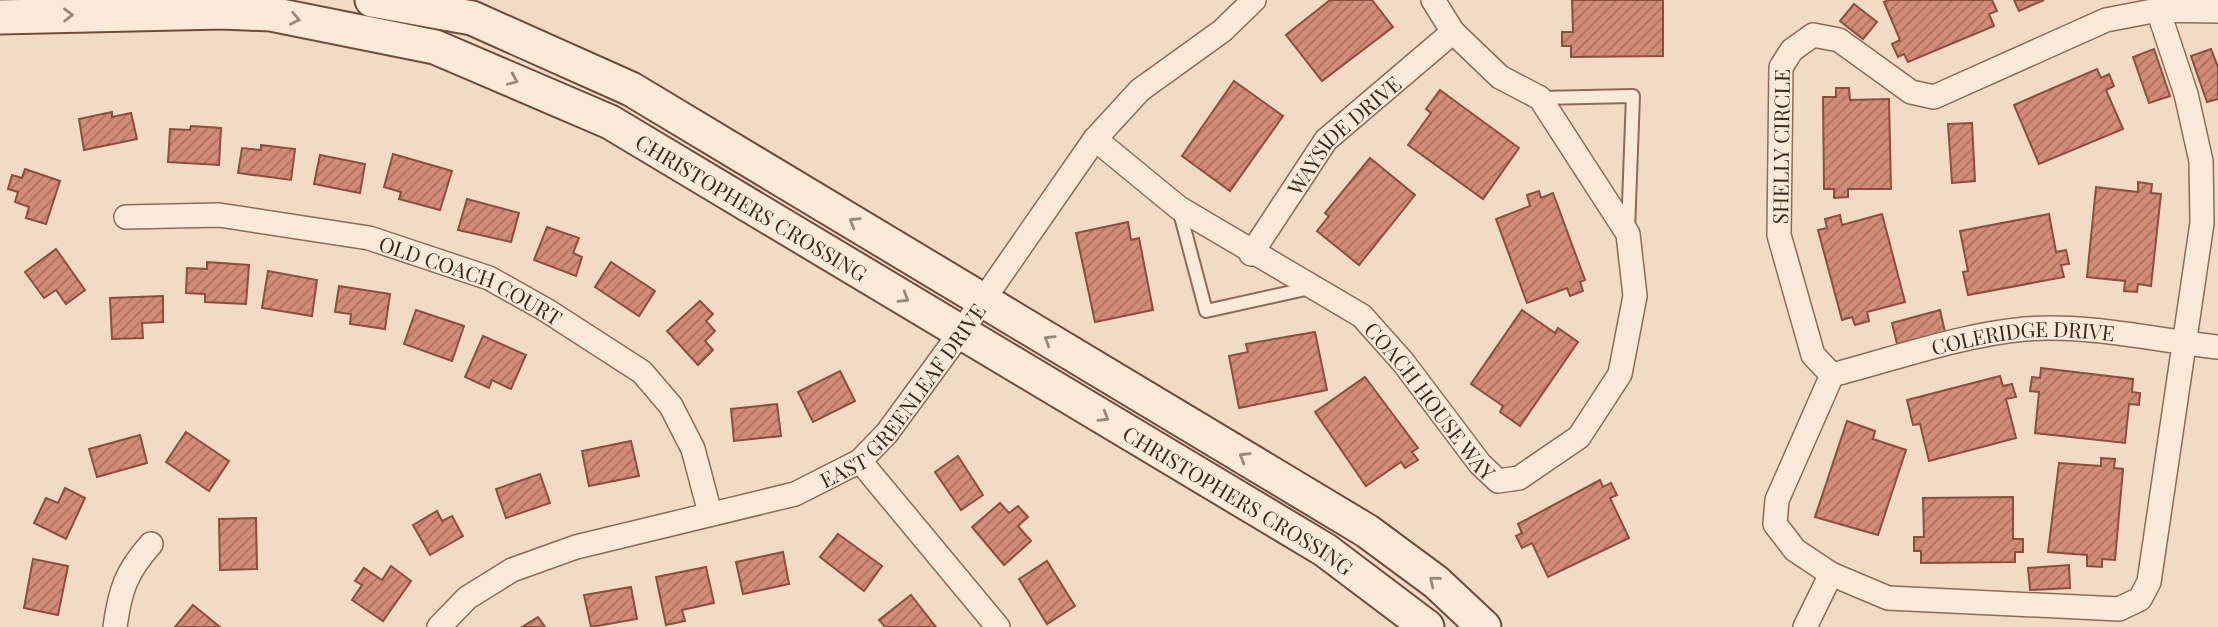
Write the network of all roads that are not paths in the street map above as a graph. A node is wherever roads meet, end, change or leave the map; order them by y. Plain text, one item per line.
1 (372, 0) edge
2 (1254, 0) edge
3 (1433, 0) edge
4 (2158, 10) junction
5 (2218, 10) edge
6 (0, 17) edge
7 (1453, 32) junction
8 (1540, 98) junction
9 (1095, 139) junction
10 (1179, 208) junction
11 (126, 217) dead end
12 (1628, 234) junction
13 (1251, 254) junction
14 (1310, 288) junction
15 (981, 299) junction
16 (961, 332) junction
17 (2186, 343) junction
18 (2218, 347) edge
19 (1832, 375) junction
20 (860, 461) junction
21 (710, 513) junction
22 (151, 544) dead end
23 (1831, 574) junction
24 (114, 627) edge
25 (439, 627) edge
26 (998, 627) edge
27 (1427, 627) edge
28 (1484, 627) edge
29 (1805, 627) edge

15 -> 1 street, CHRISTOPHERS CROSSING
2 - 9 street, EAST GREENLEAF DRIVE
3 - 7 street, COACH HOUSE WAY
4 - 5 street, SHELLY CIRCLE
4 - 17 street
4 - 19 street, SHELLY CIRCLE
6 -> 16 street, CHRISTOPHERS CROSSING
7 - 8 street, COACH HOUSE WAY
7 - 13 street, WAYSIDE DRIVE
8 - 12 street, COACH HOUSE WAY
8 - 12 lane
9 - 10 street, COACH HOUSE WAY
9 - 15 street, EAST GREENLEAF DRIVE
10 - 13 street, COACH HOUSE WAY
10 - 14 lane
11 - 21 street, OLD COACH COURT
12 - 14 street, COACH HOUSE WAY
13 - 14 street, COACH HOUSE WAY
15 - 16 street, EAST GREENLEAF DRIVE
28 -> 15 street, CHRISTOPHERS CROSSING
16 - 20 street, EAST GREENLEAF DRIVE
16 -> 27 street, CHRISTOPHERS CROSSING
17 - 18 street, COLERIDGE DRIVE
17 - 19 street, COLERIDGE DRIVE
17 - 23 street
19 - 23 street
20 - 21 street, EAST GREENLEAF DRIVE
20 - 26 street
21 - 25 street, EAST GREENLEAF DRIVE
22 - 24 street
23 - 29 street

